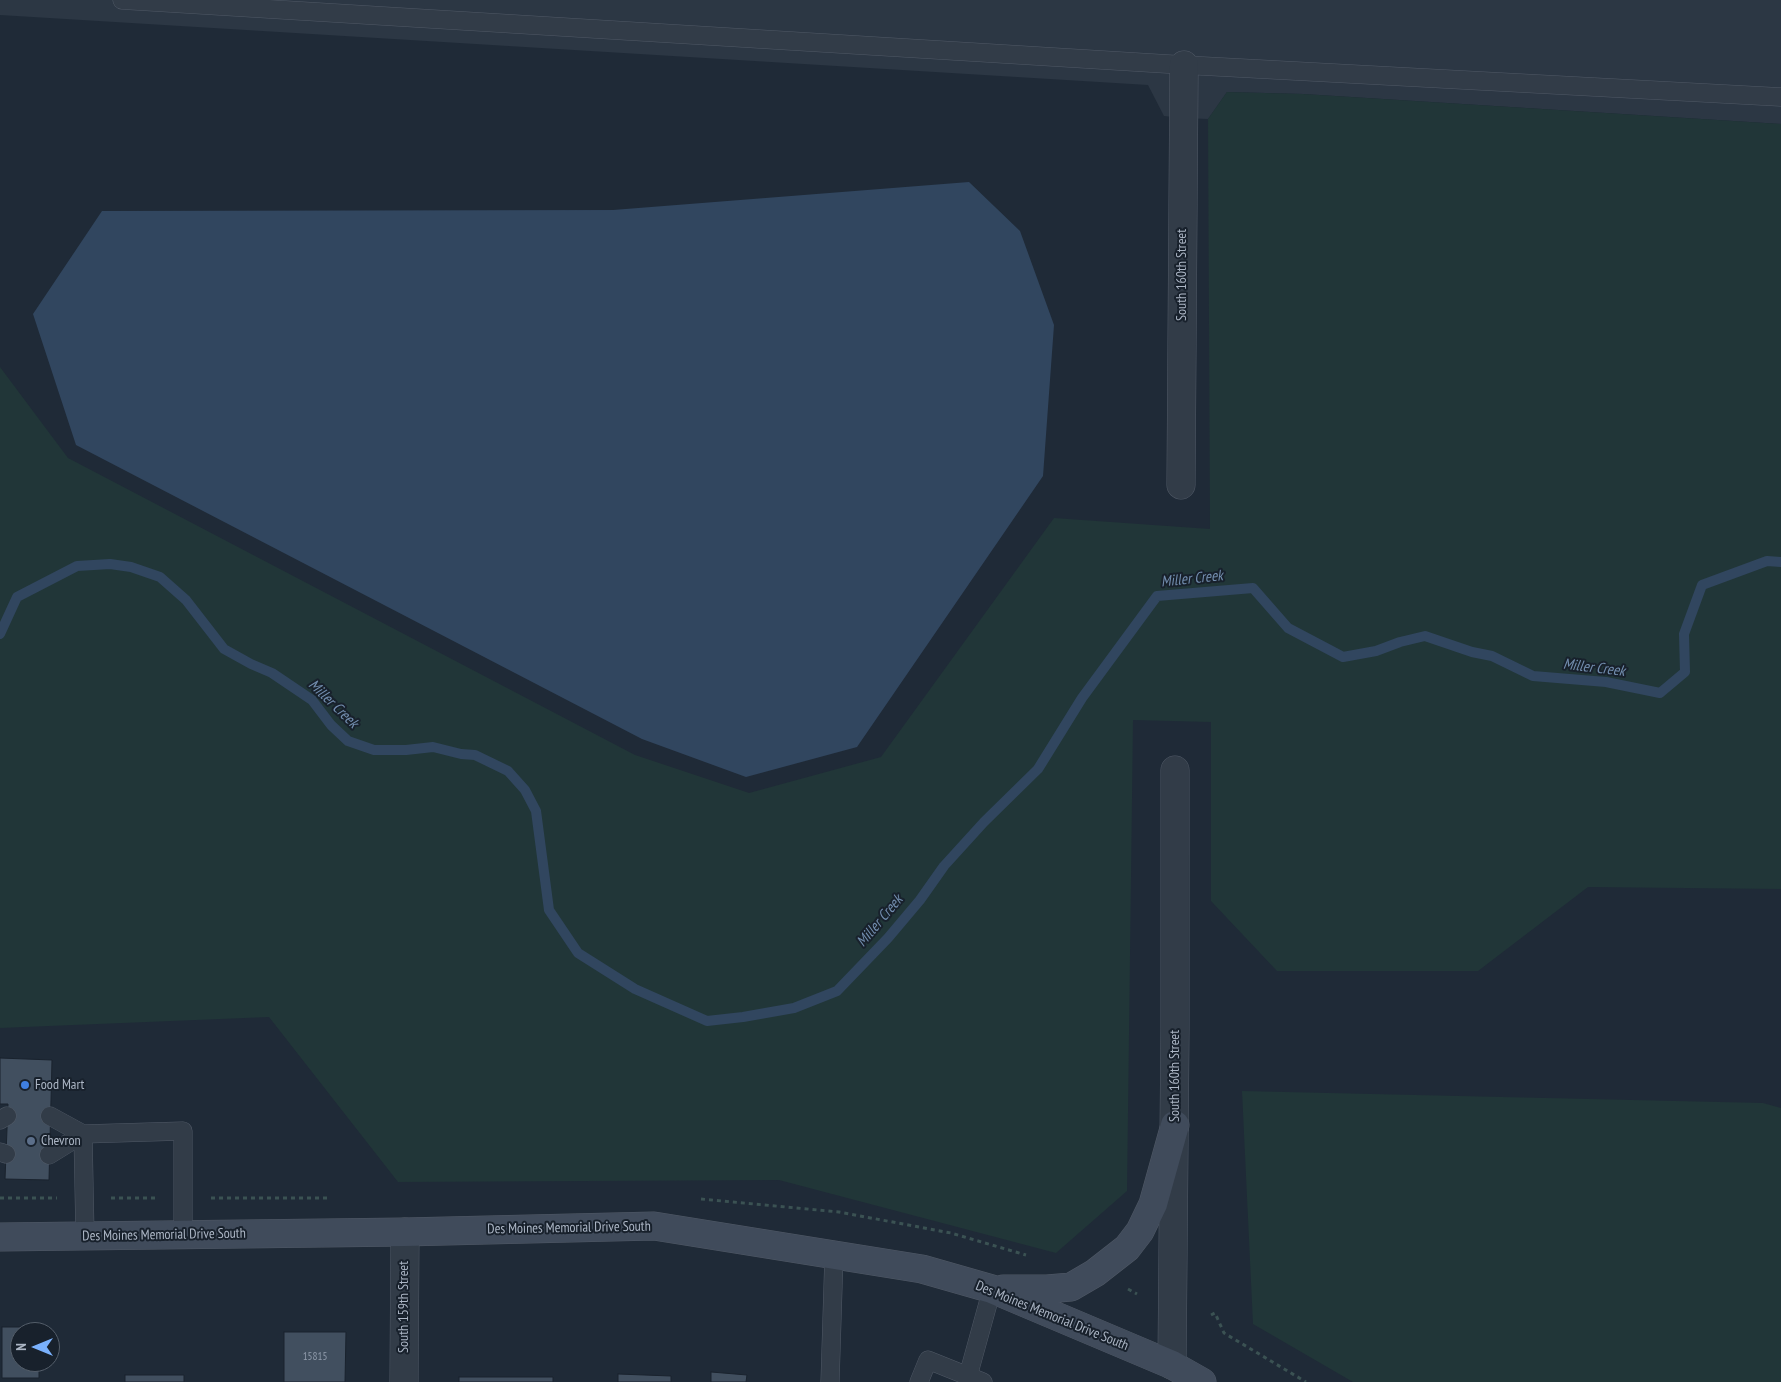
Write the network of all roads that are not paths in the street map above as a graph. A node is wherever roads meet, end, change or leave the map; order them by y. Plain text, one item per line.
1 (122, 0) edge
2 (1184, 64) junction
3 (1781, 98) edge
4 (1181, 485) dead end
5 (1175, 770) dead end
6 (50, 1116) dead end
7 (1175, 1125) junction
8 (83, 1134) junction
9 (50, 1155) dead end
10 (405, 1232) junction
11 (183, 1235) junction
12 (85, 1236) junction
13 (0, 1237) edge
14 (834, 1256) junction
15 (992, 1289) junction
16 (1172, 1373) edge
17 (975, 1379) edge
18 (404, 1382) edge
19 (830, 1382) edge
20 (918, 1382) edge
21 (1202, 1382) edge

1 - 2 lane
2 - 3 lane
2 - 4 street, South 160th Street
5 - 7 street, South 160th Street
6 - 8 lane
7 - 15 main road
7 - 16 street, South 160th Street
8 - 9 lane
8 - 11 lane
8 - 12 lane
10 - 11 main road, Des Moines Memorial Drive South
10 - 14 main road, Des Moines Memorial Drive South
10 - 18 street, South 159th Street
11 - 12 main road, Des Moines Memorial Drive South
12 - 13 main road, Des Moines Memorial Drive South
14 - 15 main road, Des Moines Memorial Drive South
14 - 19 lane
15 - 16 main road, Des Moines Memorial Drive South
15 - 17 lane
16 - 21 main road, Des Moines Memorial Drive South
17 - 20 lane

